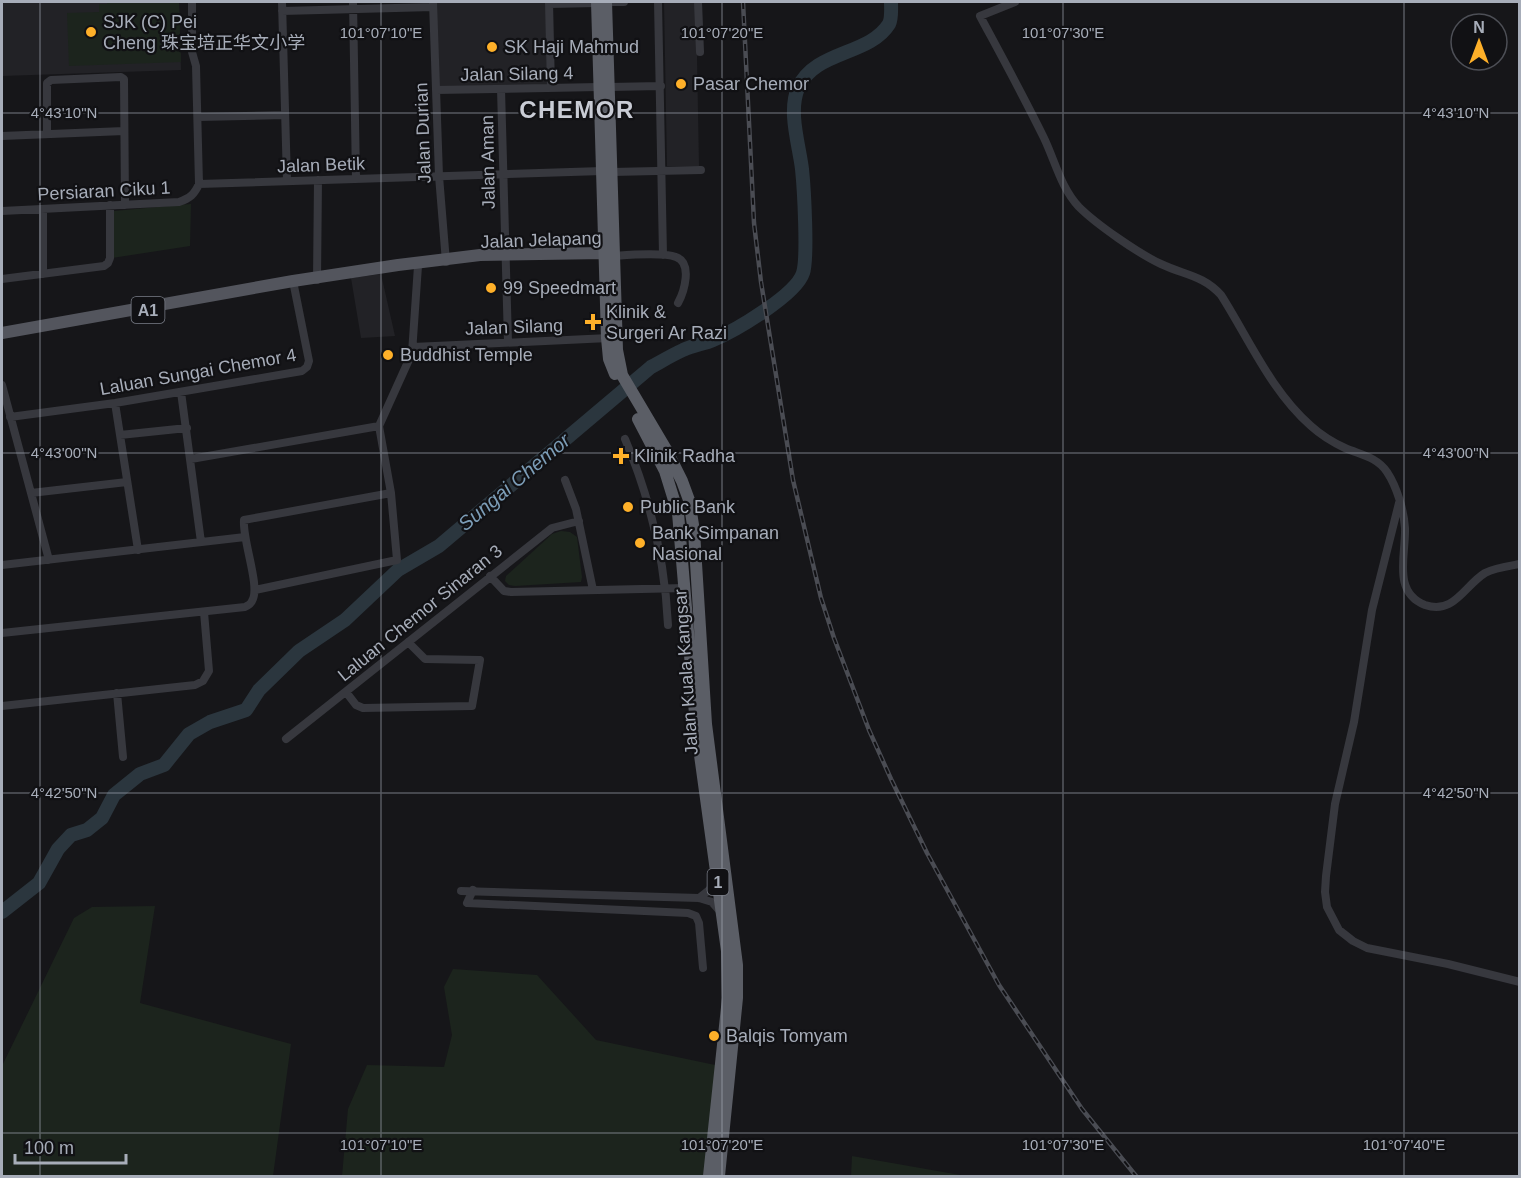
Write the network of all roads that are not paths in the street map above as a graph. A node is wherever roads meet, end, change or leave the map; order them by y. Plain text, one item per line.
1 (192, 2) edge
2 (282, 2) edge
3 (602, 2) edge
4 (624, 2) edge
5 (658, 2) edge
6 (698, 2) edge
7 (1015, 2) edge
8 (549, 3) edge
9 (433, 4) edge
10 (353, 5) edge
11 (282, 11) junction
12 (699, 52) dead end
13 (661, 86) junction
14 (604, 87) junction
15 (551, 88) junction
16 (501, 89) junction
17 (436, 90) junction
18 (285, 115) junction
19 (198, 117) junction
20 (124, 131) junction
21 (47, 134) junction
22 (2, 136) edge
23 (701, 170) dead end
24 (662, 171) junction
25 (607, 172) junction
26 (503, 174) junction
27 (441, 176) junction
28 (357, 179) junction
29 (318, 180) junction
30 (287, 181) junction
31 (199, 184) junction
32 (124, 205) junction
33 (110, 206) junction
34 (43, 209) junction
35 (2, 211) edge
36 (607, 255) junction
37 (663, 255) junction
38 (505, 256) junction
39 (445, 261) junction
40 (418, 266) junction
41 (43, 274) junction
42 (2, 279) edge
43 (317, 279) junction
44 (294, 283) junction
45 (678, 303) dead end
46 (2, 335) edge
47 (612, 338) junction
48 (508, 342) junction
49 (413, 347) junction
50 (2, 385) edge
51 (181, 392) junction
52 (115, 403) junction
53 (633, 403) junction
54 (10, 417) junction
55 (380, 426) junction
56 (187, 428) junction
57 (120, 435) junction
58 (625, 439) dead end
59 (191, 459) junction
60 (564, 480) dead end
61 (127, 482) junction
62 (31, 493) junction
63 (391, 493) junction
64 (1399, 501) junction
65 (691, 510) junction
66 (579, 520) junction
67 (245, 537) junction
68 (201, 542) junction
69 (138, 550) junction
70 (49, 560) junction
71 (1520, 564) edge
72 (2, 566) edge
73 (490, 576) junction
74 (666, 588) junction
75 (685, 588) junction
76 (255, 590) junction
77 (593, 590) junction
78 (204, 612) junction
79 (699, 620) junction
80 (668, 625) dead end
81 (2, 633) edge
82 (408, 642) junction
83 (346, 692) junction
84 (117, 693) junction
85 (2, 706) edge
86 (286, 739) dead end
87 (123, 757) dead end
88 (717, 879) junction
89 (473, 890) junction
90 (461, 891) dead end
91 (656, 896) junction
92 (699, 898) junction
93 (656, 911) junction
94 (722, 913) junction
95 (703, 968) dead end
96 (1520, 982) edge
97 (709, 1176) edge
98 (719, 1176) edge

1 - 19 street
2 - 11 street
3 - 4 street
3 - 8 street
3 - 14 highway, Jalan Kuala Kangsar / 1
5 - 13 street
6 - 12 street
7 - 64 street
8 - 15 street
9 - 10 street
9 - 17 street, Jalan Durian
10 - 11 street
10 - 28 street
11 - 18 street
13 - 14 street, Jalan Silang 4
13 - 24 street
14 - 15 street, Jalan Silang 4
14 - 25 highway, Jalan Kuala Kangsar / 1
15 - 16 street, Jalan Silang 4
16 - 17 street, Jalan Silang 4
16 - 26 street, Jalan Aman
17 - 27 street, Jalan Durian
18 - 19 street
18 - 30 street
19 - 31 street
20 - 21 street
20 - 21 street
20 - 32 street
21 - 22 street
23 - 24 street, Jalan Betik
24 - 25 street, Jalan Betik
24 - 37 street
25 - 26 street, Jalan Betik
25 - 36 highway, Jalan Kuala Kangsar / 1
26 - 27 street, Jalan Betik
26 - 38 street, Jalan Aman
27 - 28 street, Jalan Betik
27 - 39 street, Jalan Durian
28 - 29 street, Jalan Betik
29 - 30 street, Jalan Betik
29 - 43 street
30 - 31 street, Jalan Betik
31 - 32 street, Persiaran Ciku 1
32 - 33 street, Persiaran Ciku 1
33 - 34 street, Persiaran Ciku 1
33 - 41 street
34 - 35 street, Persiaran Ciku 1
34 - 41 street
36 - 37 street
36 - 38 main road, Jalan Jelapang / A1
36 - 47 highway, Jalan Kuala Kangsar / 1
37 - 45 street
38 - 39 main road, Jalan Jelapang / A1
38 - 48 street, Jalan Aman
39 - 40 main road, Jalan Jelapang / A1
39 - 43 main road, Jalan Jelapang / A1
40 - 43 main road, Jalan Jelapang / A1
40 - 49 street
41 - 42 street
43 - 44 main road, Jalan Jelapang / A1
44 - 46 main road, Jalan Jelapang / A1
44 - 51 street, Laluan Sungai Chemor 4
47 - 48 street, Jalan Silang
47 - 53 highway, Jalan Kuala Kangsar / 1
48 - 49 street, Jalan Silang
49 - 55 street
50 - 54 street
51 - 52 street, Laluan Sungai Chemor 4
51 - 56 street
52 - 54 street, Laluan Sungai Chemor 4
52 - 57 street
53 - 65 highway, Jalan Kuala Kangsar / 1
53 - 75 highway, Jalan Kuala Kangsar / 1
54 - 62 street
55 - 59 street
55 - 63 street
56 - 57 street
56 - 59 street
57 - 61 street
58 - 74 street
59 - 68 street
60 - 66 street
61 - 62 street
61 - 69 street
62 - 70 street
63 - 67 street
63 - 76 street
64 - 71 street
64 - 96 street
65 - 75 highway
65 - 79 highway, Jalan Kuala Kangsar / 1
66 - 73 street, Laluan Chemor Sinaran 3
66 - 77 street
67 - 68 street
67 - 76 street
68 - 69 street
69 - 70 street
70 - 72 street
73 - 77 street
73 - 82 street, Laluan Chemor Sinaran 3
74 - 75 street
74 - 77 street
74 - 80 street
75 - 79 highway
75 - 88 highway, Jalan Kuala Kangsar / 1
76 - 78 street
78 - 81 street
78 - 84 street
79 - 98 highway, Jalan Kuala Kangsar / 1
82 - 83 street, Laluan Chemor Sinaran 3
82 - 83 street
83 - 86 street, Laluan Chemor Sinaran 3
84 - 85 street
84 - 87 street
88 - 92 street
88 - 94 highway, Jalan Kuala Kangsar / 1
89 - 90 street
89 - 91 street
89 - 93 street
91 - 92 street
91 - 93 street
92 - 94 street
93 - 95 street
94 - 97 highway, Jalan Kuala Kangsar / 1

